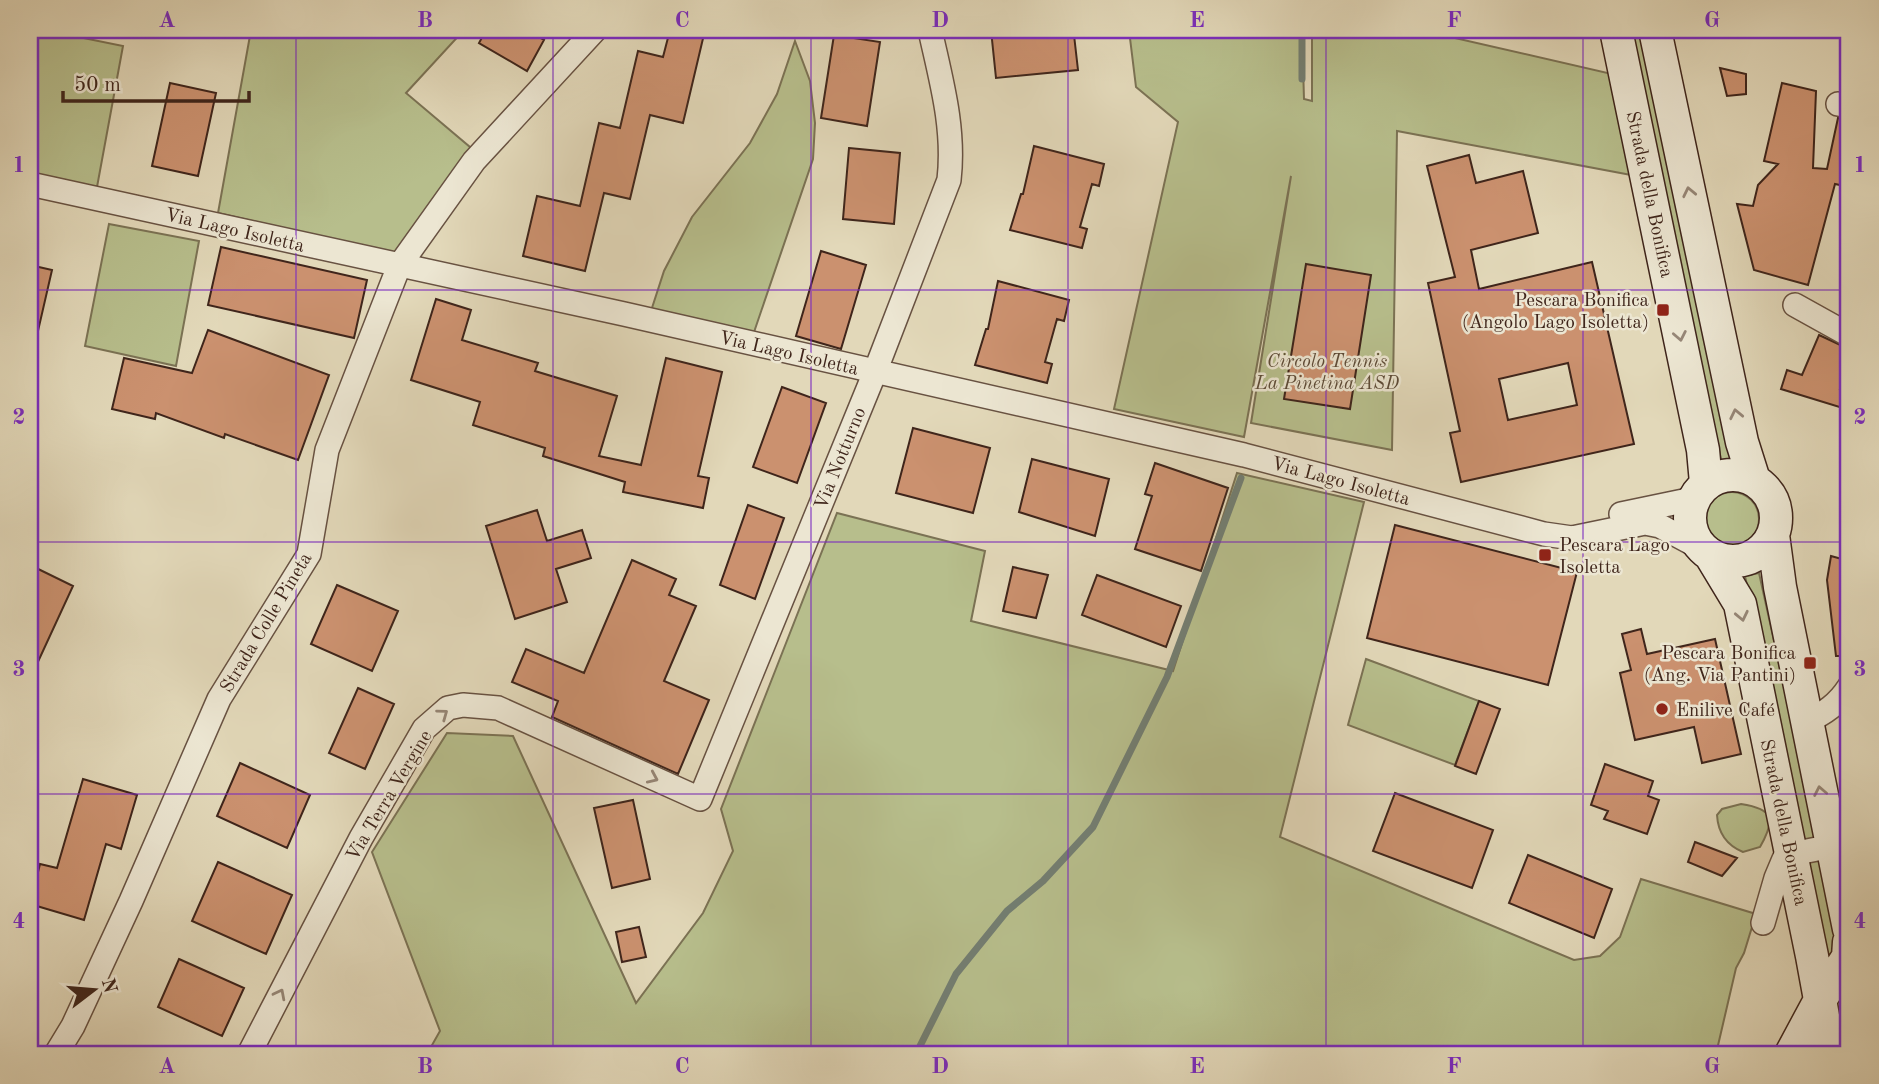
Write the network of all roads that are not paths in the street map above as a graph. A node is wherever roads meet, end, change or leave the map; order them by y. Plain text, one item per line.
1 (595, 30) edge
2 (930, 30) edge
3 (1616, 30) edge
4 (1655, 30) edge
5 (30, 184) edge
6 (399, 266) junction
7 (1795, 305) dead end
8 (1849, 335) edge
9 (875, 372) junction
10 (1754, 480) junction
11 (1700, 491) junction
12 (1544, 534) junction
13 (1773, 534) junction
14 (1706, 552) junction
15 (1849, 687) edge
16 (1806, 722) junction
17 (700, 799) joint
18 (1829, 836) junction
19 (1792, 855) junction
20 (1763, 923) dead end
21 (1849, 929) edge
22 (1849, 942) edge
23 (1820, 1000) junction
24 (1827, 1049) edge
25 (56, 1054) edge
26 (249, 1054) edge
27 (1791, 1054) edge

1 - 6 street, Strada Colle Pineta
2 - 9 street, Via Notturno
3 -> 11 main road, Strada della Bonifica
10 -> 4 main road, Strada della Bonifica
5 - 6 street, Via Lago Isoletta
6 - 9 street, Via Lago Isoletta
6 - 25 street, Strada Colle Pineta
7 - 8 street
9 - 12 street, Via Lago Isoletta
9 - 17 street, Via Notturno
10 - 11 main road
10 - 13 main road
11 - 12 street
11 - 14 main road
12 - 14 street, Via Lago Isoletta
13 - 14 main road
13 - 16 main road
14 -> 19 main road, Strada della Bonifica
15 - 16 street
18 -> 16 main road
26 -> 17 street, Via Terra Vergine
18 - 19 street
18 - 21 main road
19 - 20 street
19 - 23 main road, Strada della Bonifica
22 - 23 main road
23 - 24 main road, Strada della Bonifica
23 - 27 main road

